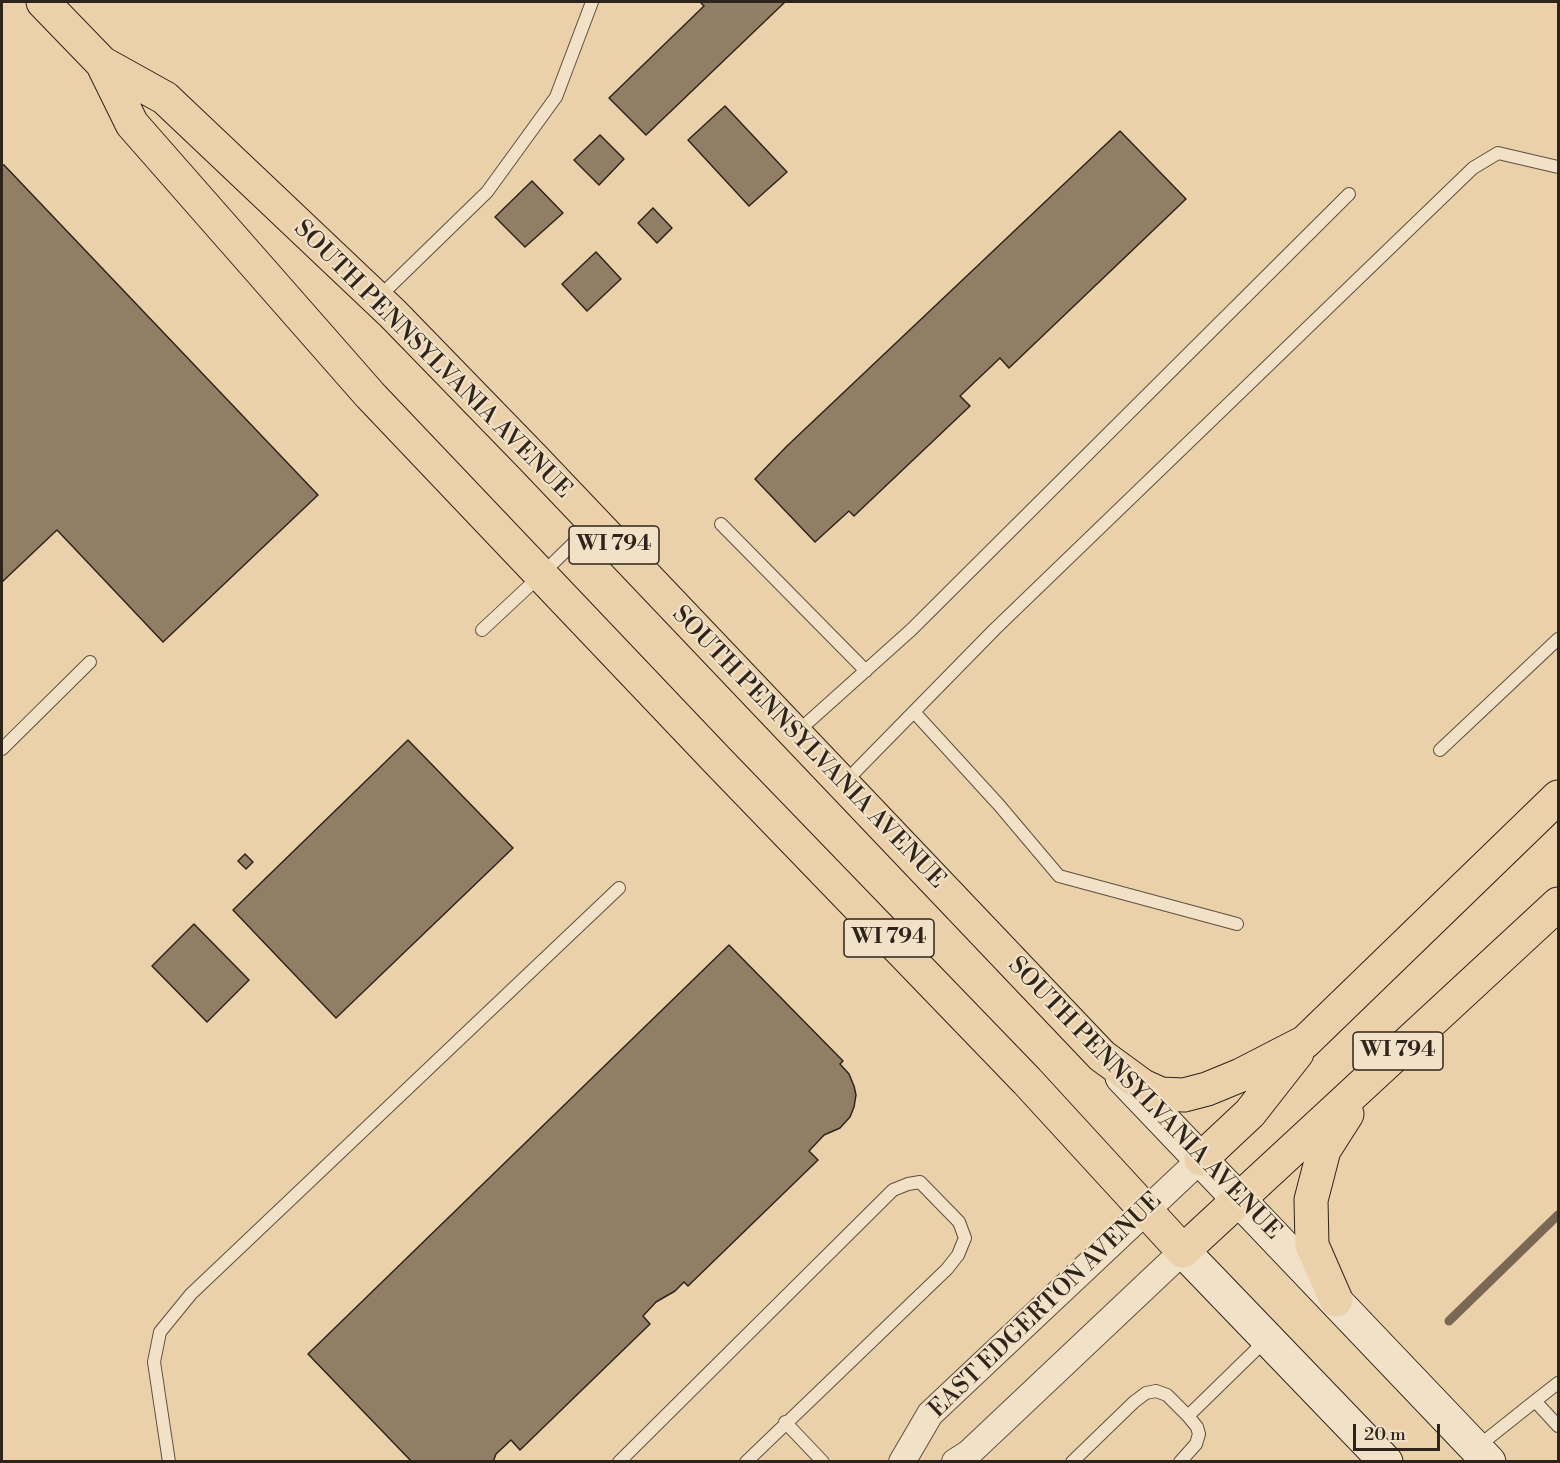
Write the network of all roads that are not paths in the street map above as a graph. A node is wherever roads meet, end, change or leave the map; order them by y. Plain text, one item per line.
1 (43, 2) edge
2 (592, 2) edge
3 (102, 63) junction
4 (1558, 167) edge
5 (1349, 194) dead end
6 (377, 299) junction
7 (593, 523) junction
8 (721, 524) dead end
9 (542, 574) junction
10 (482, 630) dead end
11 (1558, 639) edge
12 (90, 662) dead end
13 (866, 671) junction
14 (914, 712) junction
15 (795, 734) junction
16 (2, 749) edge
17 (1440, 750) dead end
18 (843, 784) junction
19 (1558, 797) edge
20 (619, 888) dead end
21 (1558, 904) edge
22 (1237, 924) dead end
23 (1305, 1042) junction
24 (1102, 1056) junction
25 (1371, 1077) junction
26 (1201, 1159) junction
27 (1239, 1200) junction
28 (1146, 1211) junction
29 (1184, 1251) junction
30 (1336, 1300) junction
31 (1268, 1338) junction
32 (1558, 1383) edge
33 (1535, 1401) junction
34 (1188, 1416) junction
35 (785, 1422) junction
36 (1558, 1426) edge
37 (1483, 1455) edge
38 (967, 1459) edge
39 (169, 1461) edge
40 (619, 1461) edge
41 (746, 1461) edge
42 (823, 1461) edge
43 (902, 1461) edge
44 (1072, 1461) edge
45 (1180, 1461) edge
46 (1386, 1461) edge

1 - 3 main road, SOUTH PENNSYLVANIA AVENUE / WI 794
2 - 6 lane
3 - 6 main road, SOUTH PENNSYLVANIA AVENUE / WI 794
3 - 9 main road, SOUTH PENNSYLVANIA AVENUE / WI 794
4 - 14 lane
5 - 13 lane
6 - 7 main road, SOUTH PENNSYLVANIA AVENUE / WI 794
7 - 9 lane
7 - 15 main road, SOUTH PENNSYLVANIA AVENUE / WI 794
8 - 13 lane
9 - 10 lane
9 - 28 main road, SOUTH PENNSYLVANIA AVENUE / WI 794
11 - 17 lane
12 - 16 lane
13 - 15 lane
14 - 18 lane
14 - 22 lane
15 - 18 main road, SOUTH PENNSYLVANIA AVENUE / WI 794
18 - 24 main road, SOUTH PENNSYLVANIA AVENUE / WI 794
19 - 23 main road, WI 794
20 - 39 lane
21 - 25 main road, WI 794
23 - 24 main road, WI 794
23 - 26 main road
24 - 26 main road, SOUTH PENNSYLVANIA AVENUE
25 - 27 main road, WI 794
25 - 30 main road
26 - 27 main road, SOUTH PENNSYLVANIA AVENUE
26 - 28 street, EAST EDGERTON AVENUE
27 - 29 main road, WI 794
27 - 30 main road, SOUTH PENNSYLVANIA AVENUE
28 - 29 main road, SOUTH PENNSYLVANIA AVENUE / WI 794
28 - 43 street, EAST EDGERTON AVENUE
29 - 31 main road, SOUTH PENNSYLVANIA AVENUE
29 - 38 street
30 - 37 main road, SOUTH PENNSYLVANIA AVENUE
31 - 34 lane
31 - 46 main road, SOUTH PENNSYLVANIA AVENUE
32 - 33 lane
33 - 36 lane
33 - 37 lane
34 - 44 lane
34 - 45 lane
35 - 40 lane
35 - 41 lane
35 - 42 lane

